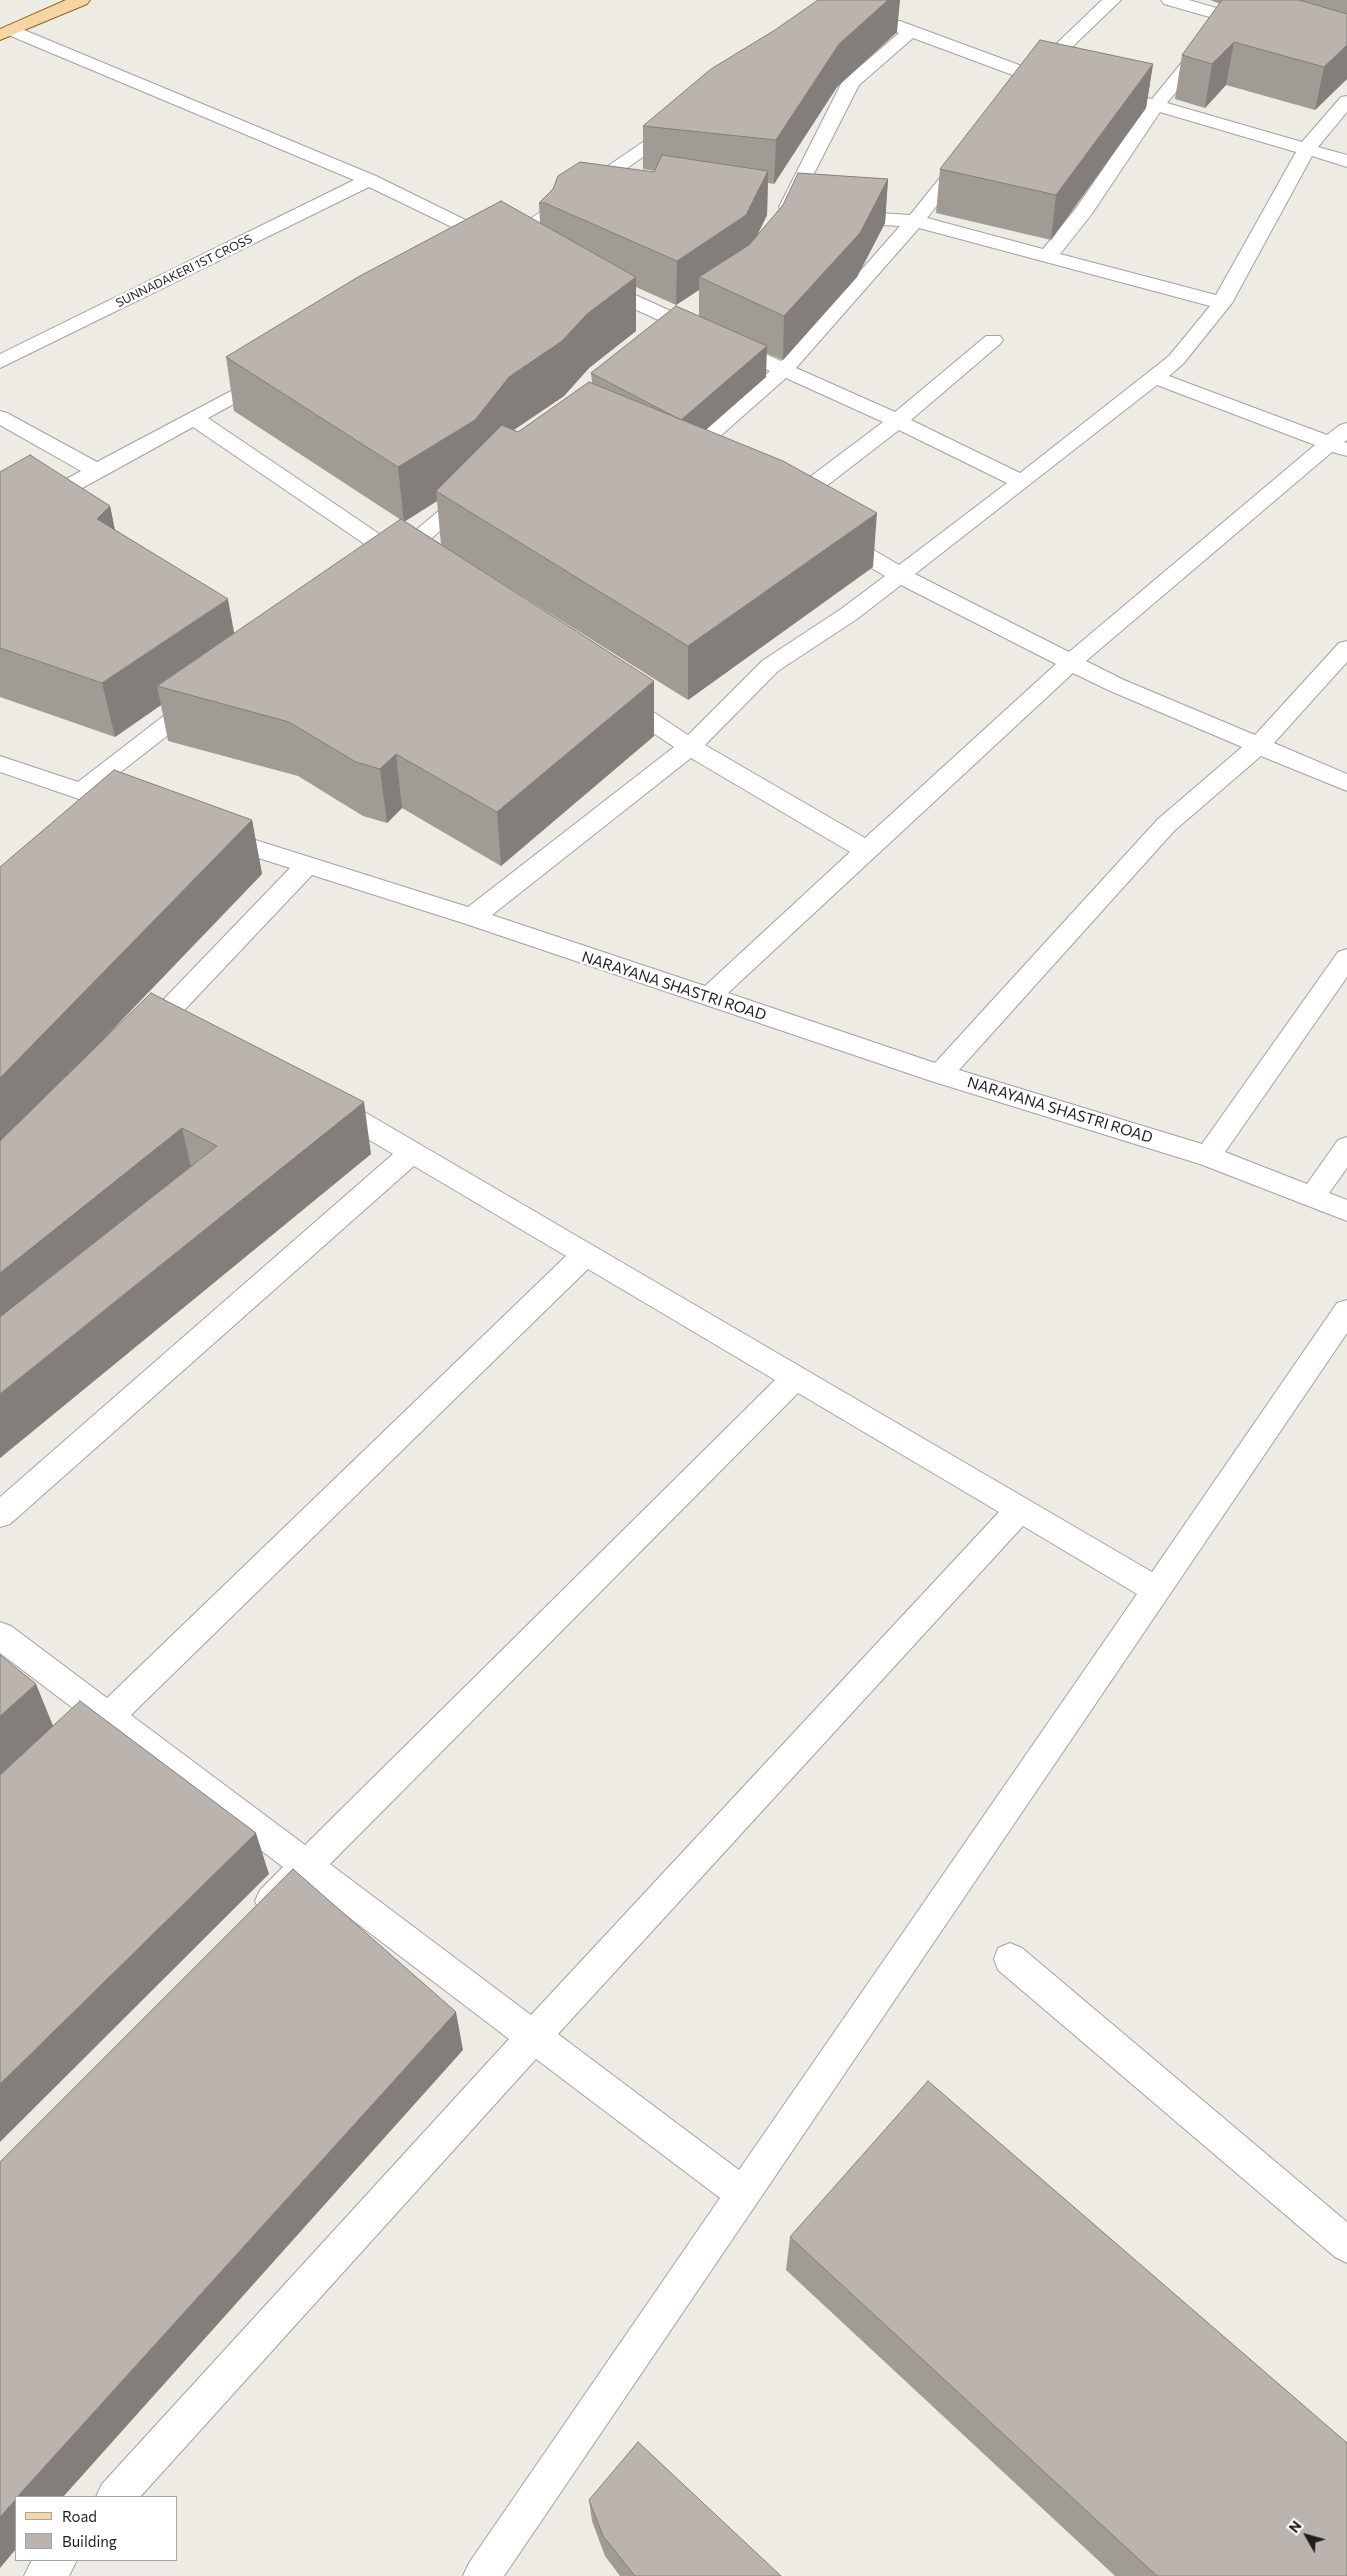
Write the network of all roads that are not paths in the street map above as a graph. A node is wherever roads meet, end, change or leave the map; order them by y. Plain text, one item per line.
1 (80, 0) edge
2 (1112, 0) edge
3 (1170, 0) edge
4 (1229, 17) junction
5 (877, 19) edge
6 (1263, 27) edge
7 (911, 31) junction
8 (6, 33) edge
9 (1032, 76) junction
10 (1067, 84) edge
11 (1093, 91) edge
12 (1020, 92) edge
13 (1347, 101) edge
14 (1156, 105) junction
15 (692, 116) edge
16 (1307, 148) junction
17 (970, 152) edge
18 (1347, 161) edge
19 (604, 176) junction
20 (369, 180) junction
21 (633, 182) edge
22 (786, 215) edge
23 (831, 216) edge
24 (915, 221) junction
25 (504, 245) junction
26 (522, 253) edge
27 (486, 254) edge
28 (1048, 256) junction
29 (585, 280) edge
30 (1222, 303) junction
31 (994, 340) dead end
32 (0, 362) edge
33 (784, 369) junction
34 (280, 370) edge
35 (1154, 377) junction
36 (0, 417) edge
37 (194, 418) junction
38 (897, 421) junction
39 (1347, 429) edge
40 (1339, 448) edge
41 (678, 463) edge
42 (97, 470) junction
43 (1022, 482) junction
44 (479, 488) edge
45 (0, 524) edge
46 (390, 562) junction
47 (423, 573) edge
48 (899, 575) junction
49 (1347, 648) edge
50 (1071, 662) junction
51 (213, 688) edge
52 (607, 692) edge
53 (1258, 744) junction
54 (690, 746) junction
55 (0, 764) edge
56 (1347, 783) edge
57 (81, 791) junction
58 (105, 826) edge
59 (203, 832) edge
60 (866, 850) junction
61 (307, 866) junction
62 (472, 917) junction
63 (1347, 958) edge
64 (708, 997) junction
65 (164, 1016) junction
66 (189, 1029) edge
67 (130, 1051) edge
68 (940, 1074) junction
69 (315, 1094) edge
70 (1347, 1147) edge
71 (412, 1152) junction
72 (1208, 1156) junction
73 (1312, 1197) junction
74 (1347, 1211) edge
75 (586, 1254) junction
76 (1347, 1311) edge
77 (795, 1378) junction
78 (1019, 1510) junction
79 (0, 1515) edge
80 (1157, 1590) junction
81 (0, 1634) edge
82 (110, 1717) junction
83 (73, 1750) edge
84 (305, 1866) junction
85 (250, 1922) edge
86 (1010, 1959) dead end
87 (533, 2037) junction
88 (744, 2195) junction
89 (1347, 2245) edge
90 (116, 2496) edge
91 (57, 2561) edge
92 (43, 2576) edge
93 (482, 2576) edge

1 - 8 main road
2 - 9 street
3 - 4 street
4 - 6 street
4 - 14 street
5 - 7 street
7 - 9 street
7 - 22 street
8 - 20 street
9 - 10 street
9 - 12 street
11 - 14 street
13 - 16 street
14 - 16 street
14 - 28 street
15 - 19 street
16 - 18 street
16 - 30 street
17 - 24 street
19 - 21 street
19 - 25 street
20 - 25 street
20 - 32 street, SUNNADAKERI 1ST CROSS
23 - 24 street
24 - 28 street
24 - 33 street
25 - 26 street
25 - 27 street
28 - 30 street
29 - 33 street
30 - 35 street
31 - 38 street
33 - 38 street
33 - 41 street
34 - 37 street
35 - 40 street
35 - 43 street
36 - 42 street
37 - 42 street
37 - 46 street
38 - 43 street
38 - 48 street
39 - 40 street
40 - 50 street
42 - 45 street
43 - 48 street
44 - 46 street
46 - 47 street
48 - 50 street
48 - 54 street
49 - 53 street
50 - 53 street
50 - 60 street
51 - 57 street
52 - 54 street
53 - 56 street
53 - 68 street
54 - 60 street
54 - 62 street
55 - 57 street
57 - 58 street
59 - 61 street, NARAYANA SHASTRI ROAD
60 - 64 street
61 - 62 street, NARAYANA SHASTRI ROAD
61 - 65 street
62 - 64 street, NARAYANA SHASTRI ROAD
63 - 72 street
64 - 68 street, NARAYANA SHASTRI ROAD
65 - 66 street
65 - 67 street
68 - 72 street, NARAYANA SHASTRI ROAD
69 - 71 street
70 - 73 street
71 - 75 street
71 - 79 street
72 - 73 street, NARAYANA SHASTRI ROAD
73 - 74 street, NARAYANA SHASTRI ROAD
75 - 77 street
75 - 82 street
76 - 80 street
77 - 78 street
77 - 84 street
78 - 80 street
78 - 87 street
80 - 88 street
81 - 82 street
82 - 83 street
82 - 84 street
84 - 85 street
84 - 87 street
86 - 89 street
87 - 88 street
87 - 90 street
88 - 93 street
91 - 92 street

